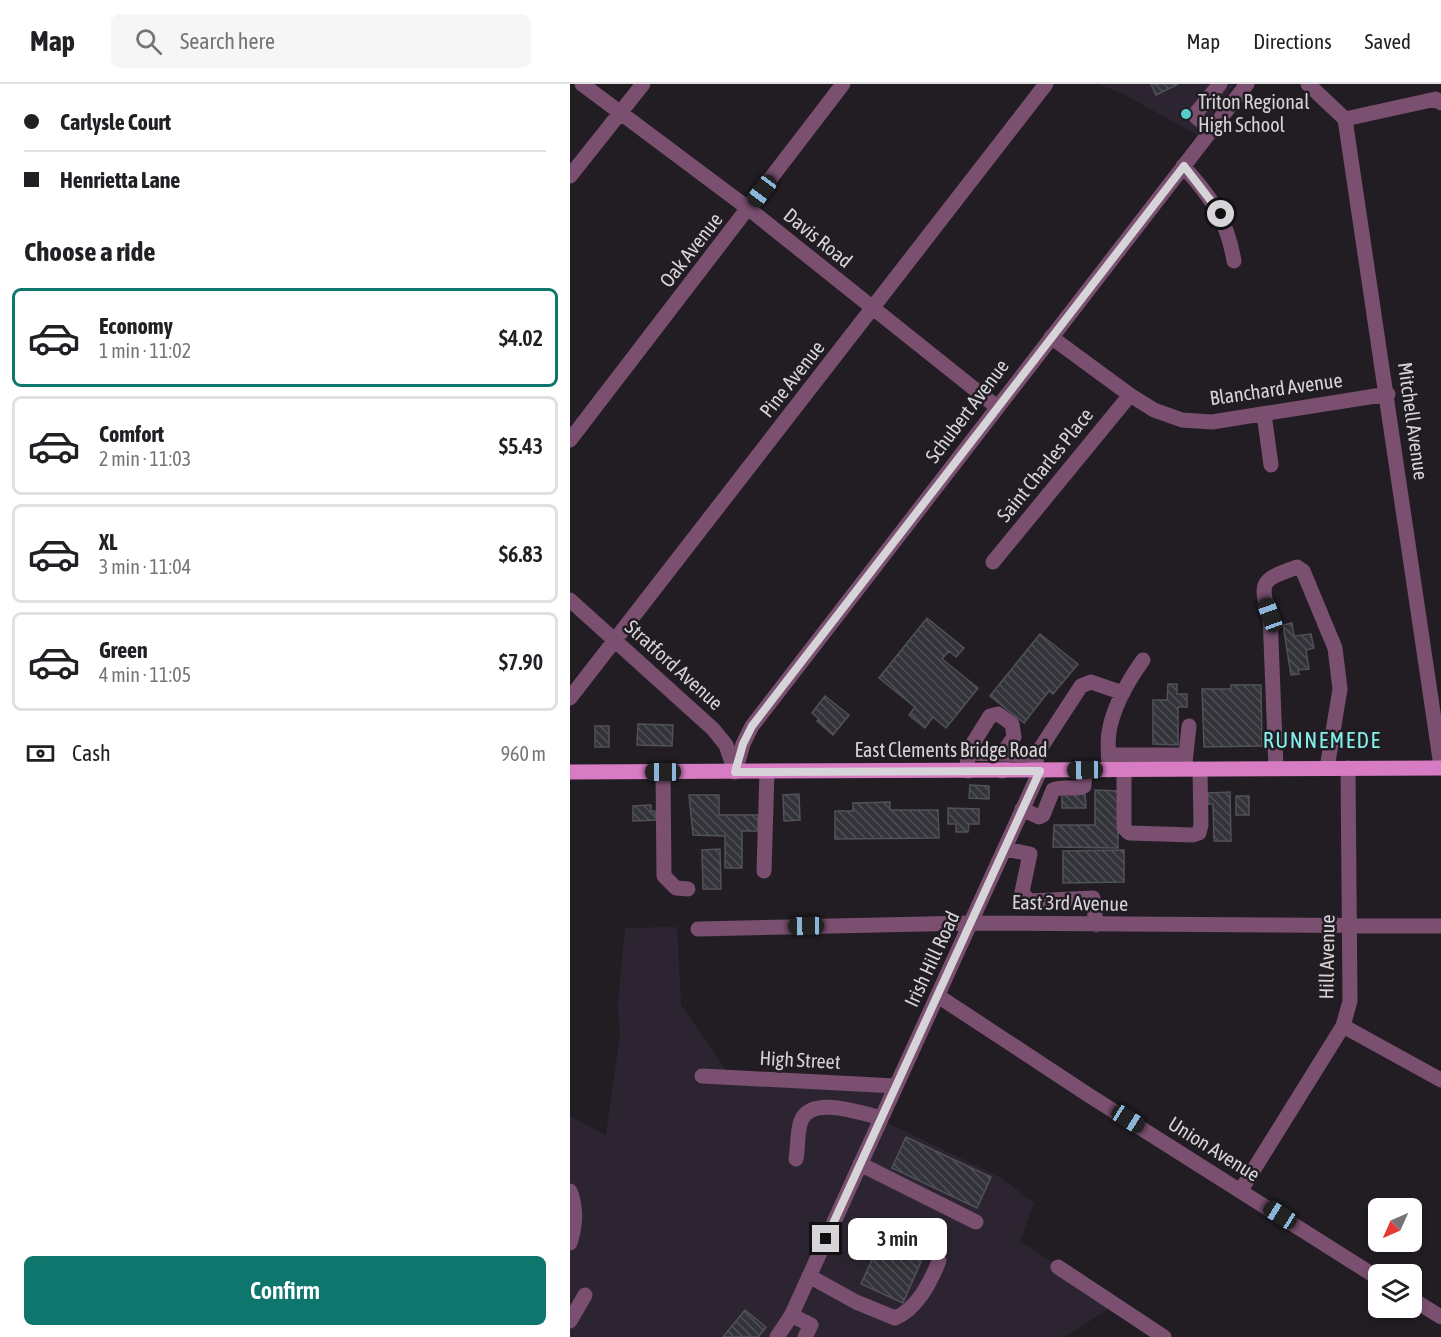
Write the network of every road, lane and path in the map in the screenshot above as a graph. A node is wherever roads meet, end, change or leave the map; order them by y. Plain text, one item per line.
1 (582, 84) edge
2 (642, 84) edge
3 (843, 84) edge
4 (1046, 84) edge
5 (1220, 84) edge
6 (1247, 84) edge
7 (1308, 84) edge
8 (1439, 98) edge
9 (619, 112) junction
10 (1345, 119) junction
11 (1212, 130) junction
12 (1184, 166) junction
13 (570, 176) edge
14 (749, 209) junction
15 (1234, 261) dead end
16 (872, 308) junction
17 (1051, 337) junction
18 (1388, 394) junction
19 (1130, 395) junction
20 (997, 407) junction
21 (1264, 414) junction
22 (570, 440) edge
23 (1271, 465) dead end
24 (993, 562) dead end
25 (570, 600) edge
26 (615, 641) junction
27 (1143, 660) dead end
28 (1123, 693) junction
29 (570, 698) edge
30 (1437, 714) edge
31 (1189, 726) dead end
32 (967, 753) junction
33 (1002, 754) junction
34 (1036, 755) junction
35 (1114, 765) junction
36 (1190, 765) junction
37 (1441, 767) edge
38 (1276, 768) junction
39 (1327, 768) junction
40 (1348, 768) junction
41 (1085, 770) junction
42 (968, 771) junction
43 (1002, 771) junction
44 (1038, 771) junction
45 (570, 772) edge
46 (663, 772) junction
47 (735, 772) junction
48 (767, 772) junction
49 (1022, 809) junction
50 (1005, 849) junction
51 (764, 871) dead end
52 (688, 889) dead end
53 (972, 923) junction
54 (1096, 925) junction
55 (1349, 925) junction
56 (1441, 926) edge
57 (698, 929) dead end
58 (938, 996) junction
59 (1343, 1026) junction
60 (702, 1076) dead end
61 (1441, 1080) edge
62 (896, 1086) junction
63 (881, 1118) junction
64 (795, 1159) dead end
65 (860, 1164) junction
66 (1241, 1190) junction
67 (570, 1191) edge
68 (976, 1222) dead end
69 (570, 1243) edge
70 (939, 1261) dead end
71 (1058, 1267) dead end
72 (1368, 1272) edge
73 (809, 1276) junction
74 (585, 1294) dead end
75 (1422, 1305) edge
76 (791, 1315) junction
77 (1441, 1317) edge
78 (570, 1321) edge
79 (777, 1337) edge
80 (804, 1337) edge
81 (1164, 1337) edge

1 - 9 street, Davis Road
2 - 9 street
3 - 14 street, Oak Avenue
4 - 16 street, Pine Avenue
5 - 11 street
6 - 11 street, Schubert Avenue
7 - 10 street
8 - 10 street
9 - 13 street
9 - 14 street, Davis Road
10 - 18 street, Mitchell Avenue
11 - 12 street, Schubert Avenue
12 - 15 street
12 - 17 street, Schubert Avenue
14 - 16 street, Davis Road
14 - 22 street, Oak Avenue
16 - 20 street, Davis Road
16 - 26 street, Pine Avenue
17 - 19 street, Blanchard Avenue
17 - 20 street, Schubert Avenue
18 - 21 street, Blanchard Avenue
18 - 30 street, Mitchell Avenue
19 - 21 street, Blanchard Avenue
19 - 24 street, Saint Charles Place
20 - 47 street, Schubert Avenue
21 - 23 street
25 - 26 street, Stratford Avenue
26 - 29 street, Pine Avenue
26 - 47 street, Stratford Avenue
27 - 28 street
28 - 34 street
28 - 35 street
30 - 37 street, Mitchell Avenue
31 - 36 street
32 - 33 street
32 - 33 street
32 - 42 street
33 - 34 street
33 - 43 street
34 - 44 street
35 - 36 main road, East Clements Bridge Road
35 - 36 street
35 - 36 street
35 - 41 main road, East Clements Bridge Road
36 - 38 main road, East Clements Bridge Road
37 - 40 main road, East Clements Bridge Road
38 - 39 main road, East Clements Bridge Road
38 - 39 street
39 - 40 main road, East Clements Bridge Road
40 - 55 street, Hill Avenue
41 - 44 main road, East Clements Bridge Road
41 - 49 street
42 - 43 main road, East Clements Bridge Road
42 - 48 main road, East Clements Bridge Road
43 - 44 main road, East Clements Bridge Road
44 - 49 street, Irish Hill Road
45 - 46 main road, East Clements Bridge Road
46 - 47 main road, East Clements Bridge Road
46 - 52 street
47 - 48 main road, East Clements Bridge Road
48 - 51 street
49 - 50 street, Irish Hill Road
50 - 53 street, Irish Hill Road
50 - 54 street
53 - 54 street, East 3rd Avenue
53 - 57 street, East 3rd Avenue
53 - 58 street, Irish Hill Road
54 - 55 street, East 3rd Avenue
55 - 56 street, East 3rd Avenue
55 - 59 street, Hill Avenue
58 - 62 street, Irish Hill Road
58 - 66 street, Union Avenue
59 - 61 street
59 - 66 street, Hill Avenue
60 - 62 street, High Street
62 - 63 street, Irish Hill Road
63 - 64 street
63 - 65 street, Irish Hill Road
65 - 68 street
65 - 73 street, Irish Hill Road
66 - 72 street, Union Avenue
67 - 69 street
70 - 73 street
71 - 81 street
73 - 76 street, Irish Hill Road
74 - 78 street
75 - 77 street
76 - 79 street, Irish Hill Road
76 - 80 street

